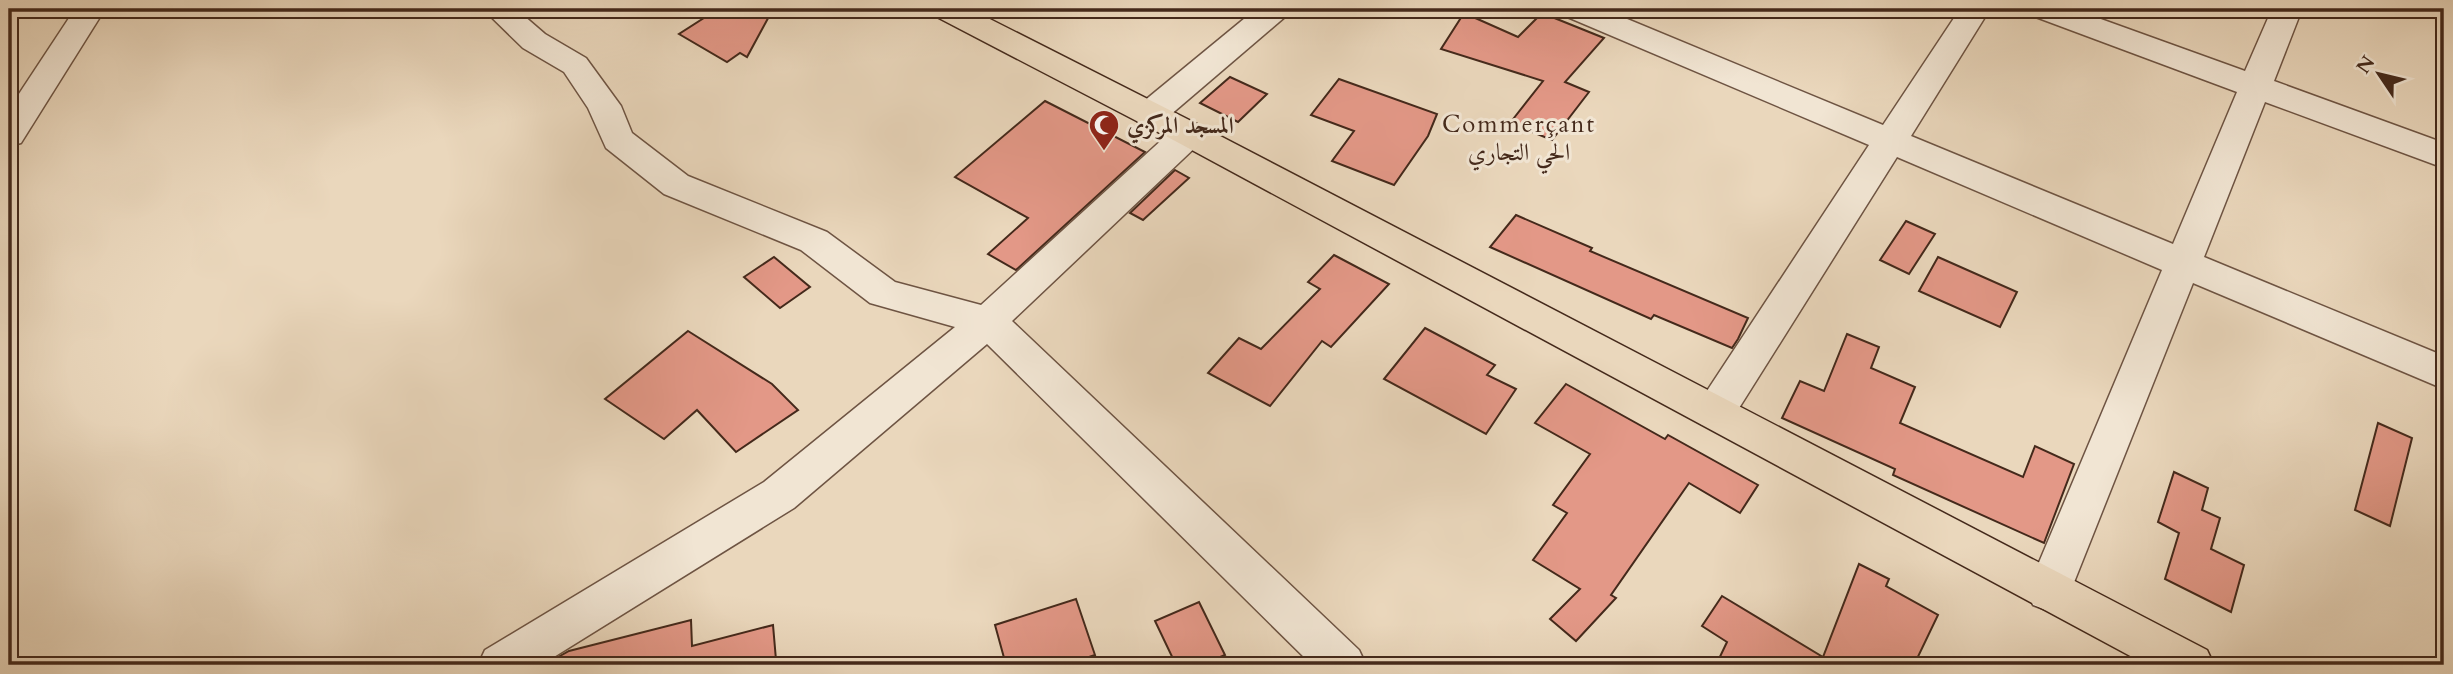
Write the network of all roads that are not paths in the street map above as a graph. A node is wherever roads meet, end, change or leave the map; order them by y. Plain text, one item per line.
1 (90, 9) edge
2 (498, 9) edge
3 (946, 9) edge
4 (1275, 9) edge
5 (1576, 9) edge
6 (1975, 9) edge
7 (2044, 9) edge
8 (2287, 9) edge
9 (2255, 85) junction
10 (1150, 114) junction
11 (1189, 134) junction
12 (9, 135) edge
13 (1888, 140) junction
14 (2444, 156) edge
15 (2183, 262) junction
16 (988, 321) junction
17 (2444, 373) edge
18 (1715, 412) junction
19 (2049, 591) junction
20 (501, 665) edge
21 (1343, 665) edge
22 (2191, 665) edge

1 - 12 street
2 - 16 street
3 - 10 main road
4 - 10 street
5 - 13 street
6 - 13 street
7 - 9 street
8 - 9 street
9 - 14 street
9 - 15 street
10 - 11 main road
11 - 16 street
11 - 18 main road
13 - 15 street
13 - 18 street
15 - 17 street
15 - 19 street
16 - 20 street
16 - 21 street
18 - 19 main road
19 - 22 main road

